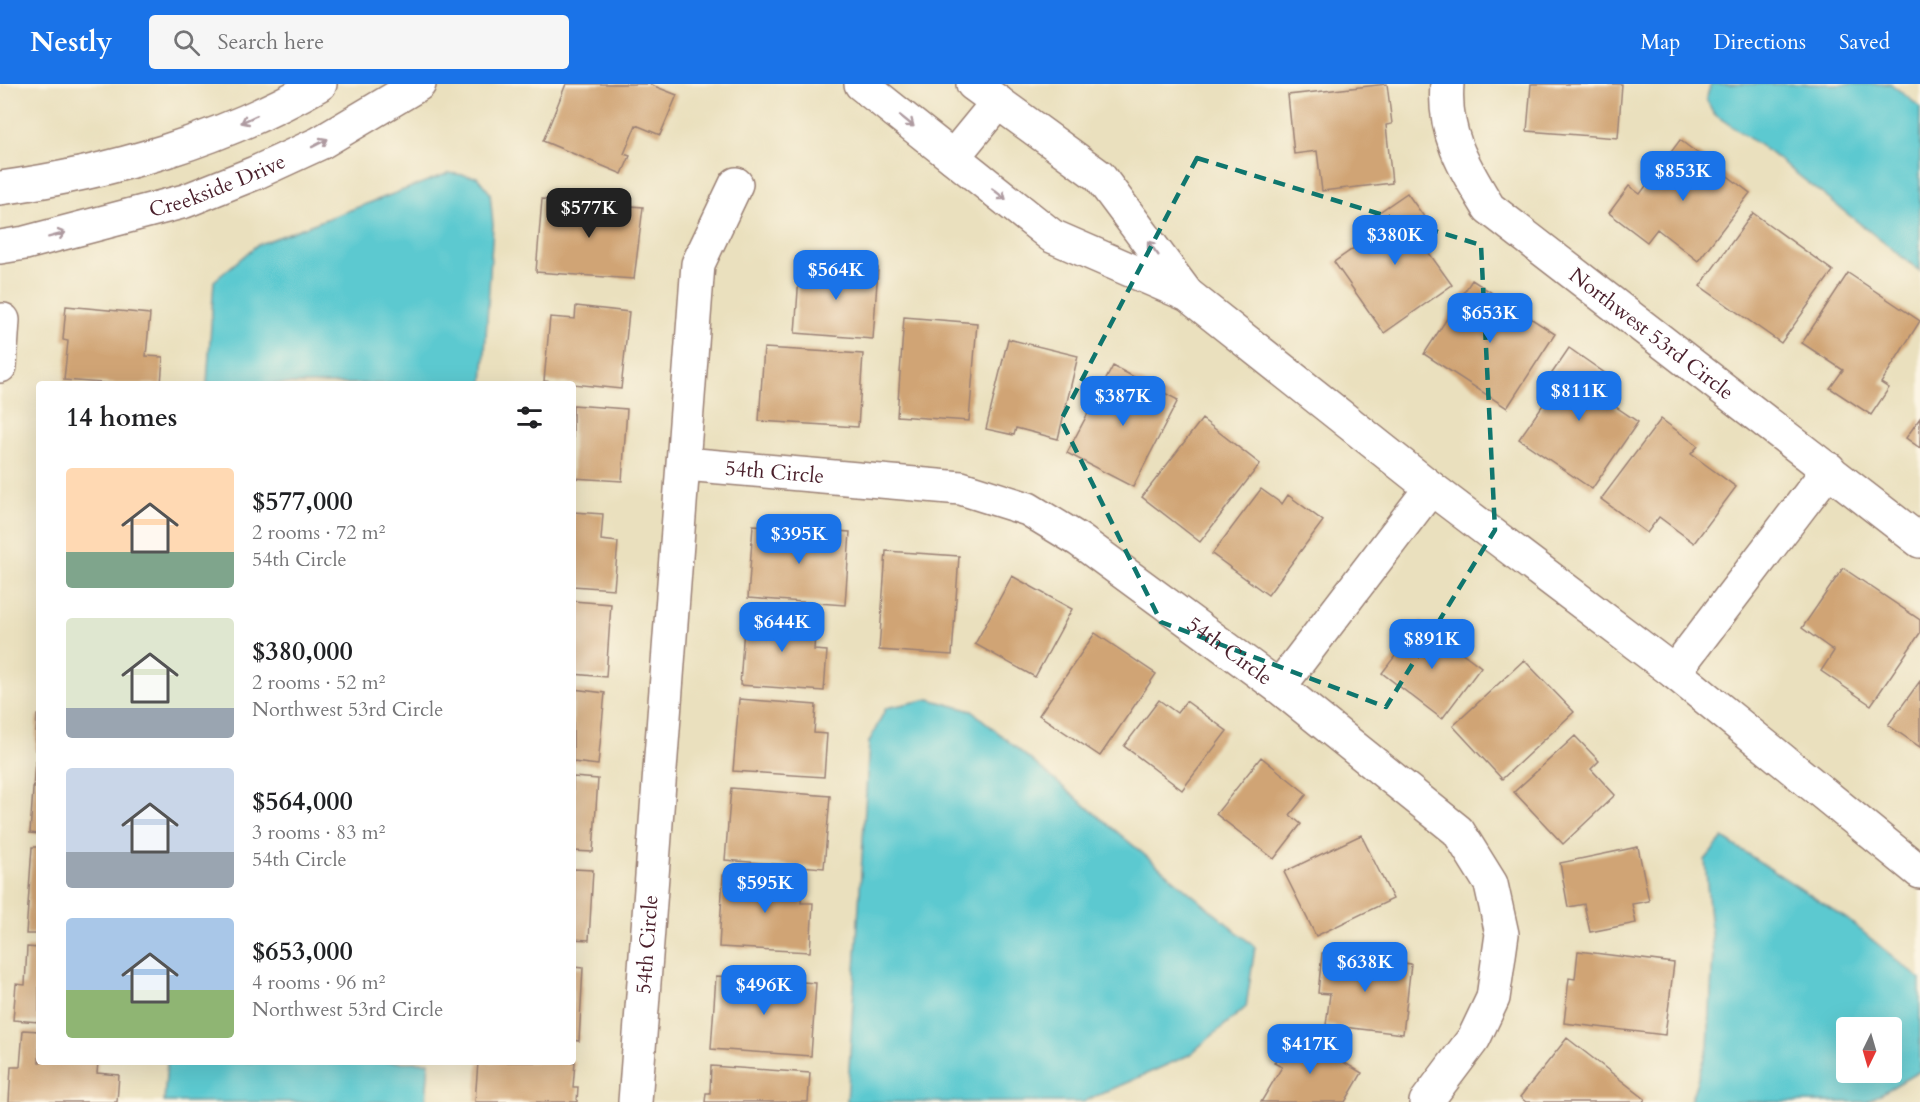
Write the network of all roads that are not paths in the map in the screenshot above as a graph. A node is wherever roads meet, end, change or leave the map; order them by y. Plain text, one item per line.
1 (320, 84) edge
2 (419, 84) edge
3 (861, 84) edge
4 (1447, 84) edge
5 (985, 93) edge
6 (953, 158) junction
7 (736, 184) dead end
8 (0, 188) edge
9 (0, 247) edge
10 (1188, 295) junction
11 (3, 320) dead end
12 (0, 366) edge
13 (685, 464) junction
14 (1829, 469) junction
15 (1431, 488) junction
16 (1920, 541) edge
17 (1674, 672) junction
18 (1280, 687) junction
19 (1920, 872) edge
20 (635, 1102) edge
21 (1426, 1102) edge

1 -> 8 street
9 -> 2 street, Creekside Drive
3 -> 6 street
4 - 14 street, Northwest 53rd Circle
5 - 6 street
10 -> 5 street
6 -> 10 street
7 - 13 street, 54th Circle
10 - 15 street
11 - 12 street
13 - 18 street, 54th Circle
13 - 20 street, 54th Circle
14 - 16 street, Northwest 53rd Circle
14 - 17 street
15 - 17 street
15 - 18 street
17 - 19 street
18 - 21 street, 54th Circle

